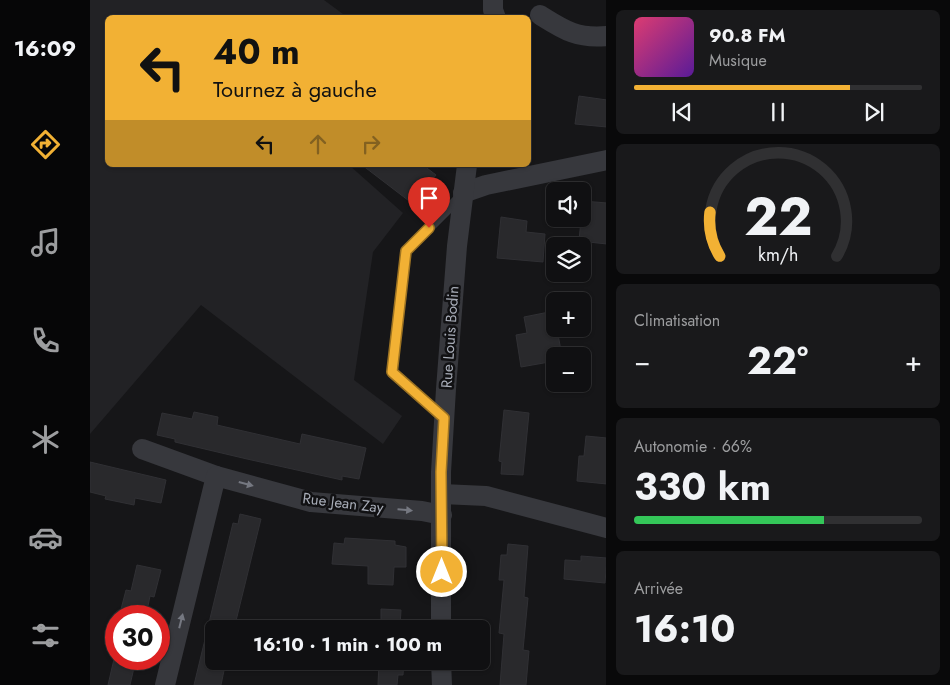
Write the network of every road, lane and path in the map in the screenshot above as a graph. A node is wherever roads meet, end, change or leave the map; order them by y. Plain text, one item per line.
1 (493, 0) edge
2 (537, 14) edge
3 (495, 15) edge
4 (606, 36) edge
5 (606, 160) edge
6 (467, 167) edge
7 (464, 193) junction
8 (444, 418) junction
9 (142, 449) dead end
10 (216, 476) junction
11 (442, 494) junction
12 (442, 516) junction
13 (606, 528) edge
14 (441, 620) edge
15 (441, 670) edge
16 (165, 685) edge
17 (442, 685) edge

1 - 3 street
2 - 4 street
5 - 7 street
6 - 7 street, Rue Louis Bodin
7 - 8 street, Rue Louis Bodin
7 - 8 lane
8 - 11 street, Rue Louis Bodin
9 - 10 street, Rue Jean Zay
10 -> 12 street, Rue Jean Zay
16 -> 10 street
11 - 12 street, Rue Louis Bodin
11 - 13 street
12 - 14 street, Rue Louis Bodin
15 - 17 street

